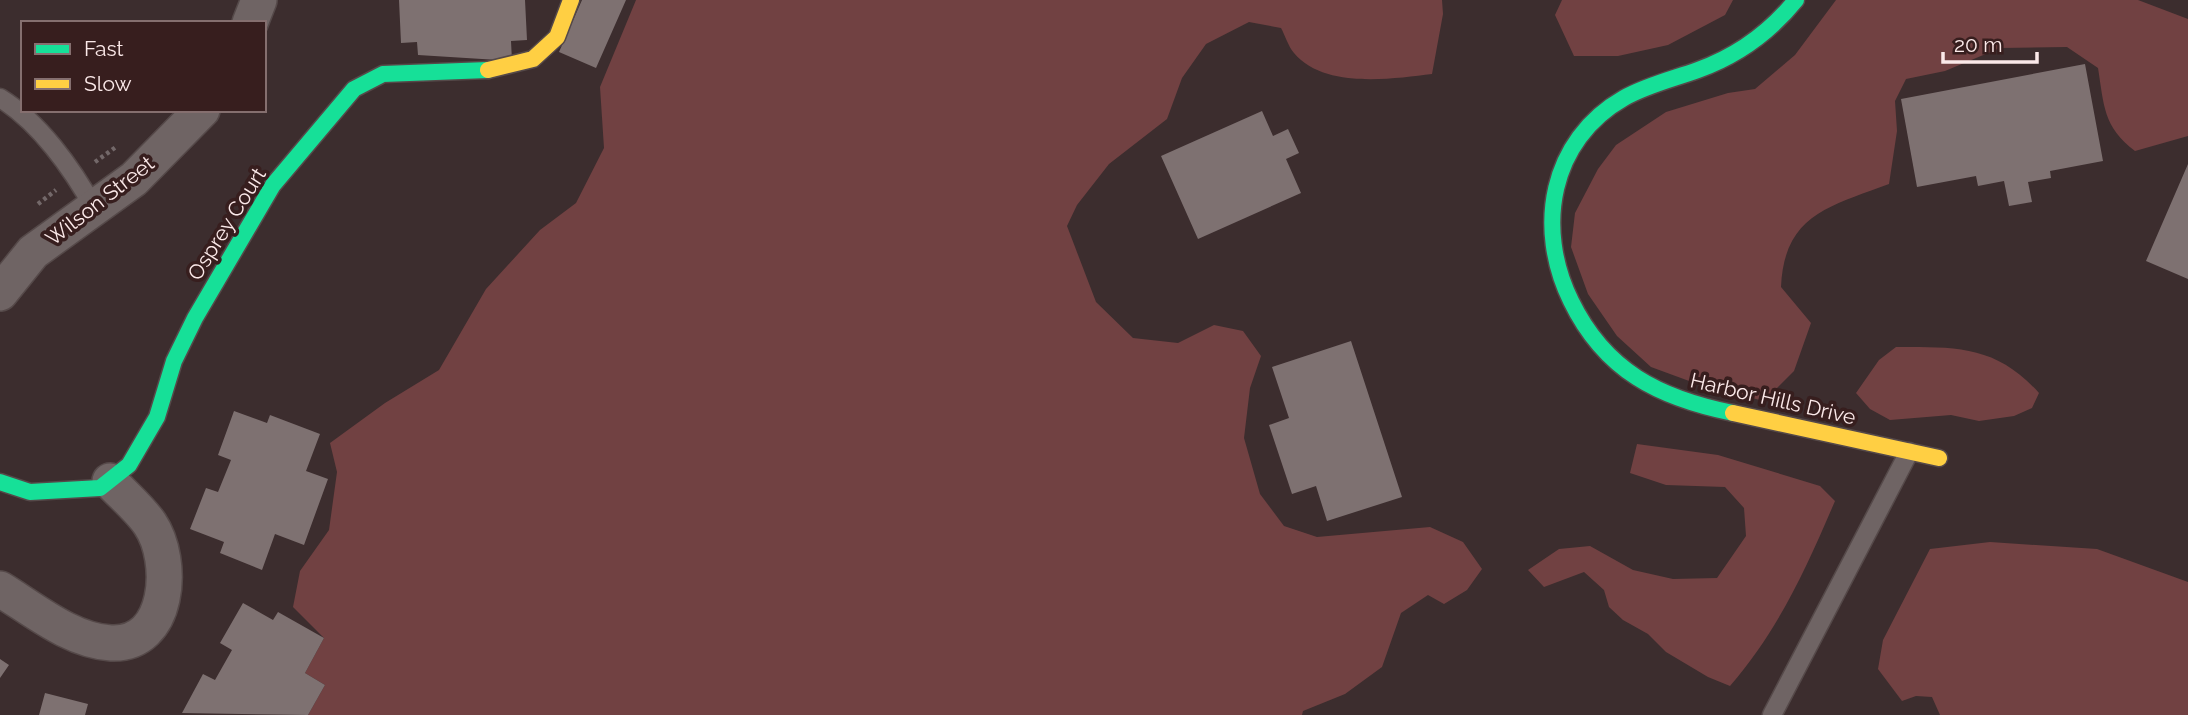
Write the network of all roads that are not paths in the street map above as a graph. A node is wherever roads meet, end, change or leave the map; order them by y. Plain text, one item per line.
1 (259, 0) edge
2 (571, 0) edge
3 (1796, 0) edge
4 (251, 21) edge
5 (0, 98) edge
6 (200, 112) edge
7 (94, 208) junction
8 (0, 293) edge
9 (1909, 452) junction
10 (1939, 458) dead end
11 (110, 481) junction
12 (0, 482) edge
13 (0, 589) edge
14 (1772, 715) edge

1 - 4 street
2 - 11 street, Osprey Court
3 - 9 street, Harbor Hills Drive
5 - 7 lane
6 - 7 street, Wilson Street
7 - 8 street, Wilson Street
9 - 10 street, Harbor Hills Drive
9 - 14 lane
11 - 12 street
11 - 13 street

